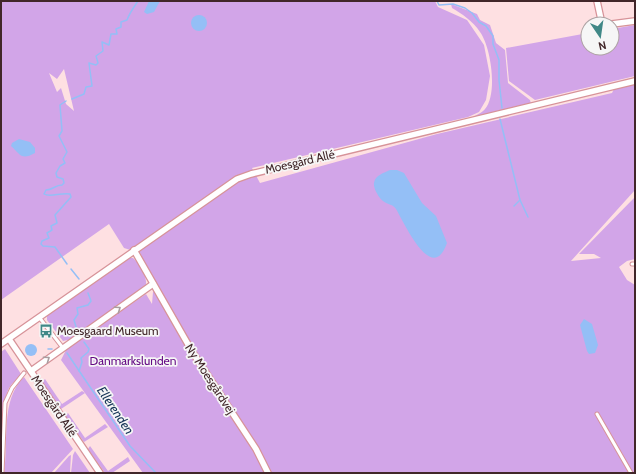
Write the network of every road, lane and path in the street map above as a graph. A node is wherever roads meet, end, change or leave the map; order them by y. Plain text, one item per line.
1 (597, 1) edge
2 (600, 16) edge
3 (635, 21) edge
4 (620, 23) edge
5 (635, 81) edge
6 (134, 250) junction
7 (153, 284) junction
8 (39, 317) junction
9 (9, 339) junction
10 (1, 344) edge
11 (63, 348) junction
12 (31, 371) junction
13 (24, 373) dead end
14 (596, 414) dead end
15 (2, 473) edge
16 (100, 473) edge
17 (268, 473) edge
18 (631, 473) edge

1 - 2 street
3 - 4 street
5 - 6 street, Moesgård Allé
6 - 7 street, Ny Moesgårdvej
6 - 8 street, Moesgård Allé
11 -> 7 street
7 - 17 street, Ny Moesgårdvej
8 - 9 street, Moesgård Allé
8 - 11 lane
9 - 10 street, Moesgård Allé
9 - 12 street, Moesgård Allé
12 -> 11 street
12 - 16 street, Moesgård Allé
13 - 15 lane
14 - 18 lane

